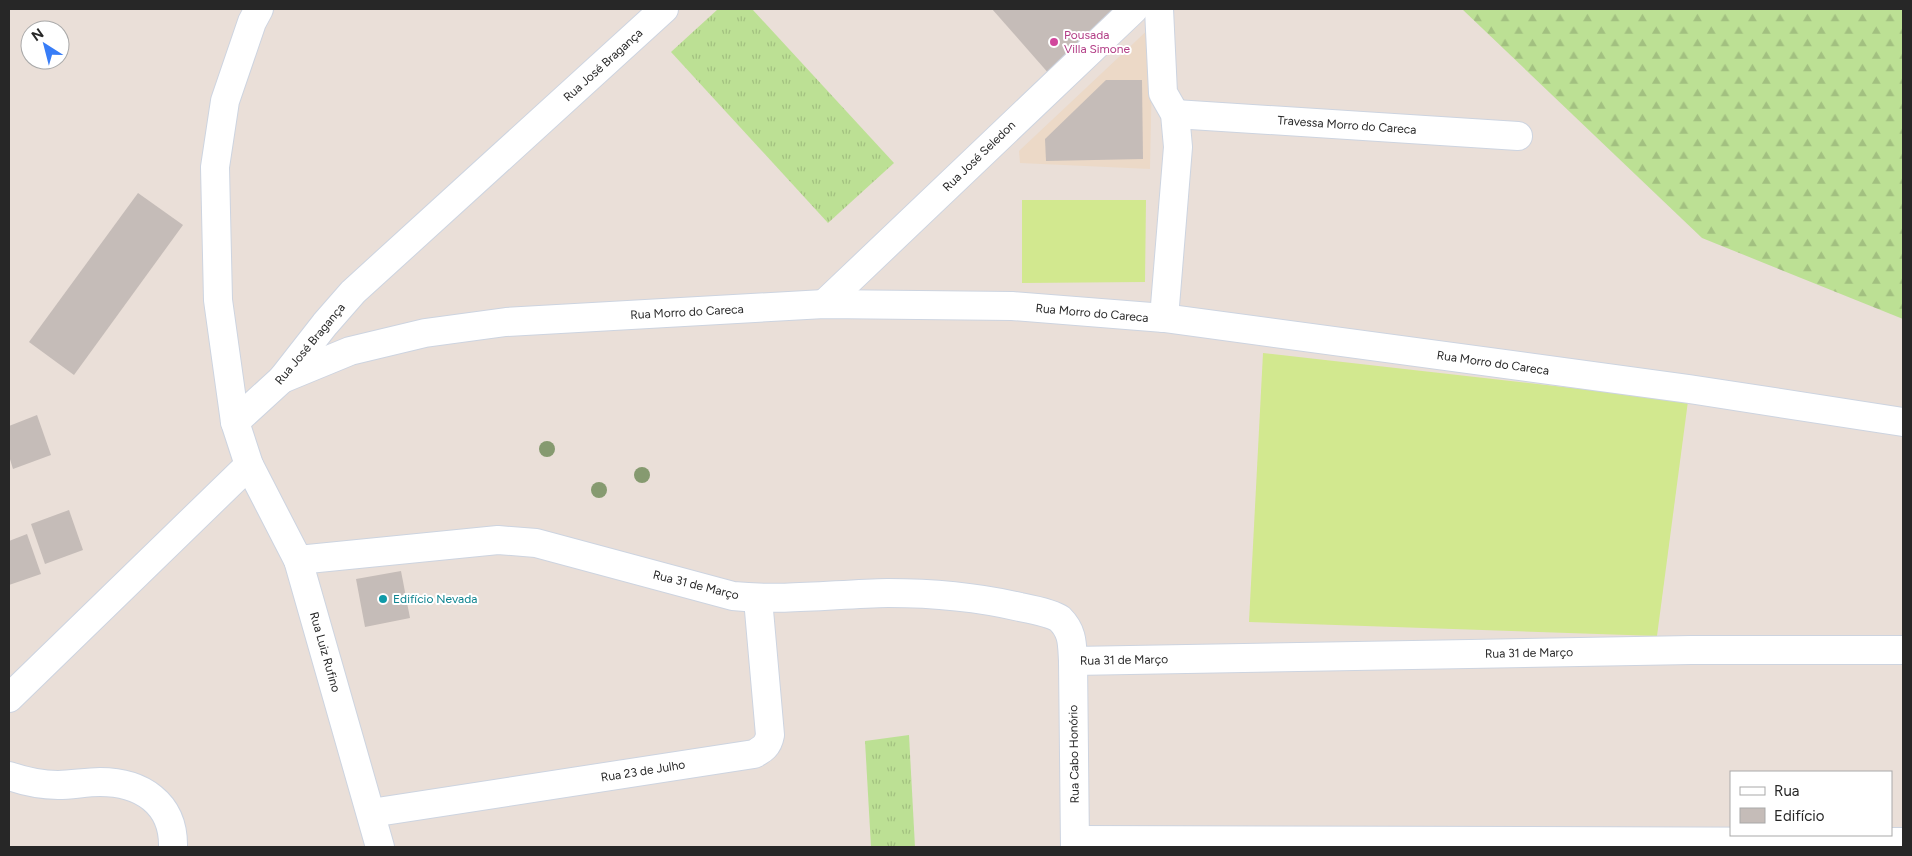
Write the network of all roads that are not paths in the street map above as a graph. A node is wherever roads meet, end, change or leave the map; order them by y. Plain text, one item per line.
1 (259, 9) edge
2 (664, 9) edge
3 (1134, 9) edge
4 (1159, 9) edge
5 (1175, 114) junction
6 (1518, 136) dead end
7 (824, 304) junction
8 (1164, 318) junction
9 (282, 380) junction
10 (235, 422) junction
11 (1903, 422) edge
12 (249, 465) junction
13 (298, 560) junction
14 (758, 598) junction
15 (1903, 650) edge
16 (1073, 661) junction
17 (9, 698) edge
18 (9, 776) edge
19 (370, 813) junction
20 (1903, 842) edge
21 (1075, 844) edge
22 (173, 847) edge
23 (380, 847) edge

1 - 10 street
2 - 9 street, Rua José Bragança
3 - 7 street, Rua José Seledon
4 - 5 street
5 - 6 street, Travessa Morro do Careca
5 - 8 street
7 - 8 street, Rua Morro do Careca
7 - 9 street, Rua Morro do Careca
8 - 11 street, Rua Morro do Careca
9 - 10 street, Rua José Bragança
10 - 12 street
12 - 13 street, Rua Luiz Rufino
12 - 17 street
13 - 14 street, Rua 31 de Março
13 - 19 street, Rua Luiz Rufino
14 - 16 street, Rua 31 de Março
14 - 19 street, Rua 23 de Julho
15 - 16 street, Rua 31 de Março
16 - 21 street, Rua Cabo Honório
18 - 22 street
19 - 23 street, Rua Luiz Rufino
20 - 21 street

